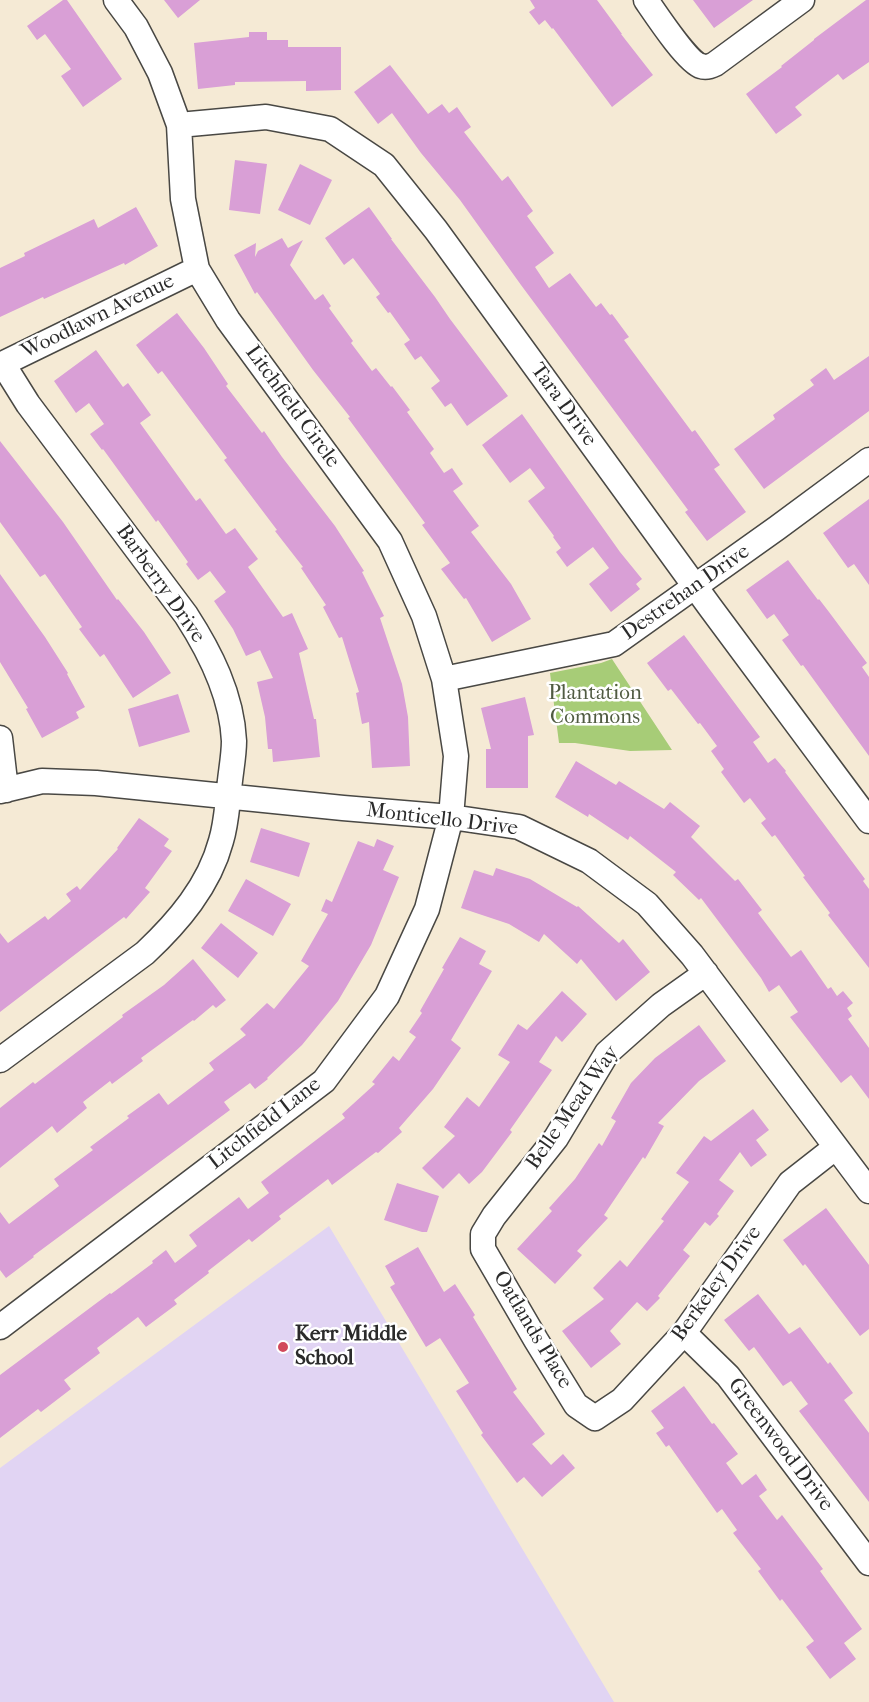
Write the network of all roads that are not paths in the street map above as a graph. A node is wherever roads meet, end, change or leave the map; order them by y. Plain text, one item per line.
1 (116, 0) edge
2 (645, 0) edge
3 (802, 0) edge
4 (179, 125) junction
5 (196, 269) junction
6 (1, 364) edge
7 (869, 460) edge
8 (695, 586) junction
9 (444, 679) junction
10 (0, 738) edge
11 (3, 790) edge
12 (228, 796) junction
13 (451, 817) junction
14 (869, 821) edge
15 (705, 973) junction
16 (0, 1059) edge
17 (836, 1147) junction
18 (869, 1191) edge
19 (483, 1234) joint
20 (0, 1327) edge
21 (684, 1333) junction
22 (595, 1418) joint
23 (869, 1563) edge

1 - 4 street, Litchfield Circle
2 - 3 street
4 - 5 street, Litchfield Circle
4 - 8 street, Tara Drive
5 - 6 street, Woodlawn Avenue
5 - 9 street, Litchfield Circle
6 - 12 street, Barberry Drive
7 - 8 street, Destrehan Drive
8 - 9 street, Destrehan Drive
8 - 14 street, Tara Drive
9 - 13 street, Litchfield Circle
10 - 11 street
11 - 12 street, Monticello Drive
12 - 13 street, Monticello Drive
12 - 16 street, Barberry Drive
13 - 15 street, Monticello Drive
13 - 20 street, Litchfield Lane
15 - 17 street, Monticello Drive
15 - 19 street, Belle Mead Way
17 - 18 street, Monticello Drive
17 - 21 street, Berkeley Drive
19 - 22 street, Oatlands Place
21 - 22 street, Berkeley Drive
21 - 23 street, Greenwood Drive

